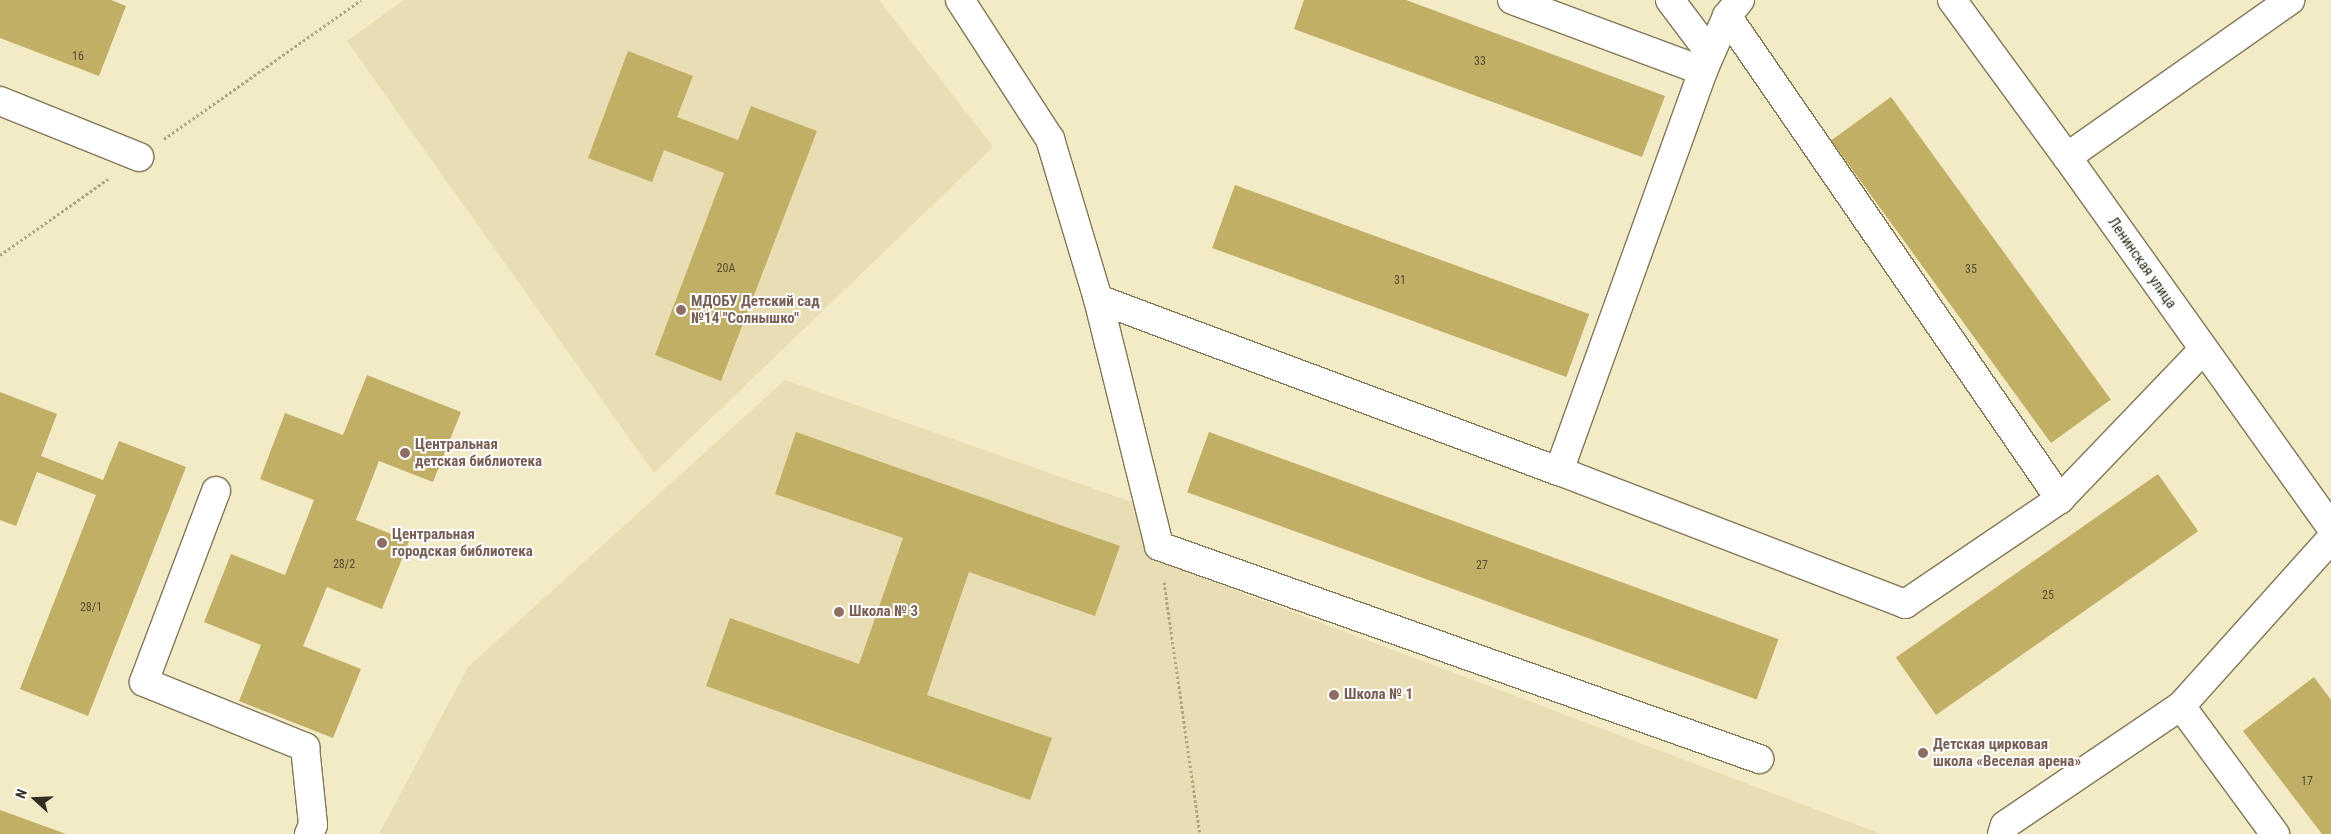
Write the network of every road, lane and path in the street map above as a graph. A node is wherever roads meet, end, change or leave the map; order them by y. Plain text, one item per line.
1 (361, 0) edge
2 (960, 0) edge
3 (1512, 0) edge
4 (1670, 0) edge
5 (1952, 0) edge
6 (2290, 0) edge
7 (1734, 8) edge
8 (1707, 62) junction
9 (0, 101) edge
10 (139, 157) junction
11 (2067, 157) junction
12 (0, 255) edge
13 (1098, 299) junction
14 (2203, 350) junction
15 (1559, 471) junction
16 (216, 492) dead end
17 (2060, 499) junction
18 (2330, 525) edge
19 (1158, 546) junction
20 (2181, 706) junction
21 (1759, 759) dead end
22 (309, 834) edge
23 (1200, 834) edge
24 (2002, 834) edge
25 (2275, 834) edge

1 - 10 path
2 - 13 main road
3 - 8 main road
4 - 8 main road
5 - 11 main road, Ленинская улица
6 - 11 main road
7 - 8 main road
7 - 17 main road
8 - 15 main road
9 - 10 main road
10 - 12 path
11 - 14 main road, Ленинская улица
13 - 15 main road
13 - 19 main road
14 - 17 main road
14 - 18 main road, Ленинская улица
15 - 17 main road
16 - 22 main road
18 - 20 main road
19 - 21 main road
19 - 23 path
20 - 24 main road
20 - 25 main road

